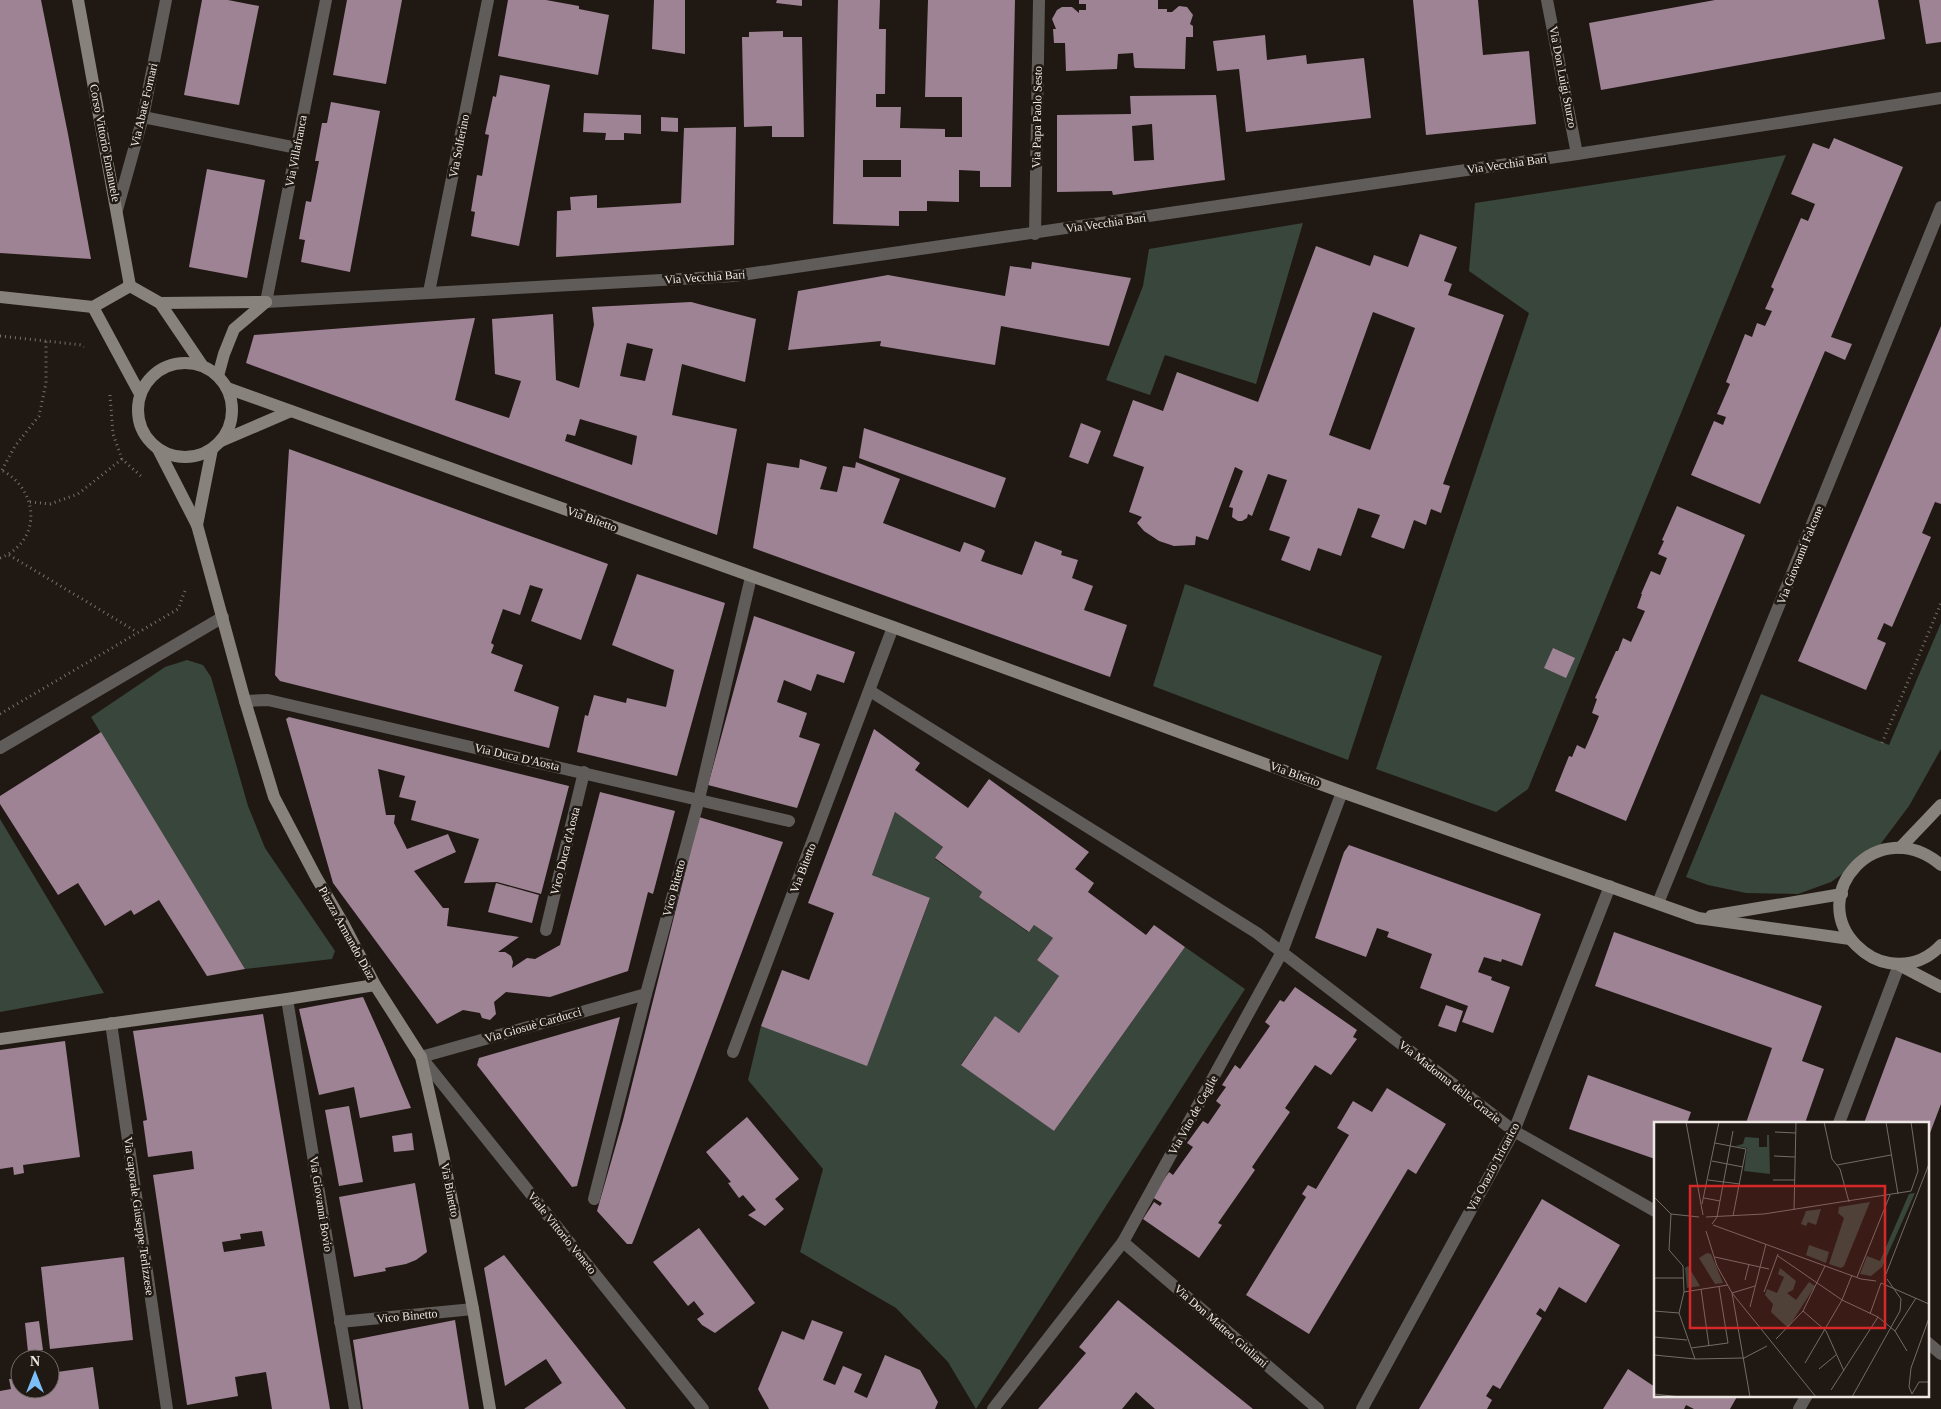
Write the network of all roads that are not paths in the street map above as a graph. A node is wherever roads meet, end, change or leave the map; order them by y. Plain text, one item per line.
1 (78, 0) edge
2 (166, 0) edge
3 (326, 0) edge
4 (488, 0) edge
5 (1039, 0) edge
6 (1547, 0) edge
7 (1941, 98) edge
8 (142, 117) junction
9 (297, 148) junction
10 (1577, 154) junction
11 (1941, 207) edge
12 (117, 210) junction
13 (1035, 234) junction
14 (130, 286) junction
15 (429, 292) junction
16 (0, 297) edge
17 (266, 302) junction
18 (160, 303) junction
19 (93, 308) junction
20 (202, 365) junction
21 (218, 376) junction
22 (227, 388) junction
23 (140, 394) junction
24 (291, 411) junction
25 (216, 445) junction
26 (158, 449) junction
27 (197, 525) junction
28 (751, 577) junction
29 (223, 617) junction
30 (893, 627) junction
31 (870, 691) junction
32 (245, 701) junction
33 (0, 748) edge
34 (584, 772) junction
35 (1342, 792) junction
36 (699, 799) junction
37 (1941, 805) edge
38 (789, 821) dead end
39 (1900, 848) junction
40 (1941, 865) edge
41 (1610, 886) junction
42 (1842, 894) junction
43 (1658, 903) junction
44 (1698, 918) junction
45 (546, 930) dead end
46 (1850, 939) junction
47 (1941, 945) edge
48 (1282, 952) junction
49 (1899, 964) junction
50 (375, 984) junction
51 (1941, 987) edge
52 (646, 994) junction
53 (287, 999) junction
54 (111, 1023) junction
55 (0, 1039) edge
56 (733, 1052) dead end
57 (421, 1057) junction
58 (1839, 1122) edge
59 (1514, 1131) junction
60 (594, 1199) dead end
61 (1654, 1210) edge
62 (1123, 1242) junction
63 (473, 1309) junction
64 (340, 1322) junction
65 (1928, 1343) edge
66 (1941, 1354) edge
67 (1806, 1396) edge
68 (167, 1409) edge
69 (355, 1409) edge
70 (490, 1409) edge
71 (703, 1409) edge
72 (993, 1409) edge
73 (1318, 1409) edge
74 (1362, 1409) edge
75 (1798, 1409) edge

1 - 12 street, Corso Vittorio Emanuele
2 - 8 street, Via Abate Fornari
3 - 9 street, Via Villafranca
4 - 15 street, Via Solferino
5 - 13 street, Via Papa Paolo Sesto
6 - 10 street, Via Don Luigi Sturzo
7 - 10 street, Via Vecchia Bari
8 - 9 street
8 - 12 street, Via Abate Fornari
9 - 17 street, Via Villafranca
10 - 13 street, Via Vecchia Bari
11 - 43 street, Via Giovanni Falcone
12 - 14 street, Corso Vittorio Emanuele
13 - 15 street, Via Vecchia Bari
14 - 18 street
14 - 19 street
15 - 17 street, Via Vecchia Bari
16 - 19 street
17 - 18 street
17 - 21 street
18 - 20 street
19 - 23 street
20 - 21 street
20 - 23 street
21 - 22 street
22 - 24 street, Via Bitetto
22 - 25 street
23 - 26 street
24 - 25 street
24 - 28 street, Via Bitetto
25 - 26 street
25 - 27 street
26 - 27 street, Piazza Armando Diaz
27 - 29 street, Piazza Armando Diaz
28 - 30 street, Via Bitetto
28 - 36 street, Vico Bitetto
29 - 32 street, Piazza Armando Diaz
29 - 33 street
30 - 31 street, Via Bitetto
30 - 35 street, Via Bitetto
31 - 48 street, Via Madonna delle Grazie
31 - 56 street, Via Bitetto
32 - 34 street, Via Duca D'Aosta
32 - 50 street, Piazza Armando Diaz
34 - 36 street, Via Duca D'Aosta
34 - 45 street, Vico Duca d'Aosta
35 - 41 street, Via Bitetto
35 - 48 street, Via Vito de Ceglie
36 - 38 street, Via Duca D'Aosta
36 - 52 street, Vico Bitetto
37 - 39 street
39 - 40 street
39 - 42 street
41 - 43 street, Via Bitetto
41 - 59 street, Via Orazio Tricarico
42 - 44 street
42 - 46 street
43 - 44 street, Via Bitetto
44 - 46 street, Via Bitetto
46 - 49 street
47 - 49 street
48 - 59 street, Via Madonna delle Grazie
48 - 62 street, Via Vito de Ceglie
49 - 51 street
49 - 58 street
50 - 53 street, Piazza Armando Diaz
50 - 57 street, Via Binetto
52 - 57 street, Via Giosuè Carducci
52 - 60 street, Vico Bitetto
53 - 54 street, Piazza Armando Diaz
53 - 64 street, Via Giovanni Bovio
54 - 55 street, Piazza Armando Diaz
54 - 68 street, Via caporale Giuseppe Terlizzese
57 - 63 street, Via Binetto
57 - 71 street, Viale Vittorio Veneto
59 - 61 street, Via Madonna delle Grazie
59 - 74 street, Via Orazio Tricarico
62 - 72 street, Via Vito de Ceglie
62 - 73 street, Via Don Matteo Giuliani
63 - 64 street, Vico Binetto
63 - 70 street, Via Binetto
64 - 69 street, Via Giovanni Bovio
65 - 66 street
67 - 75 street

